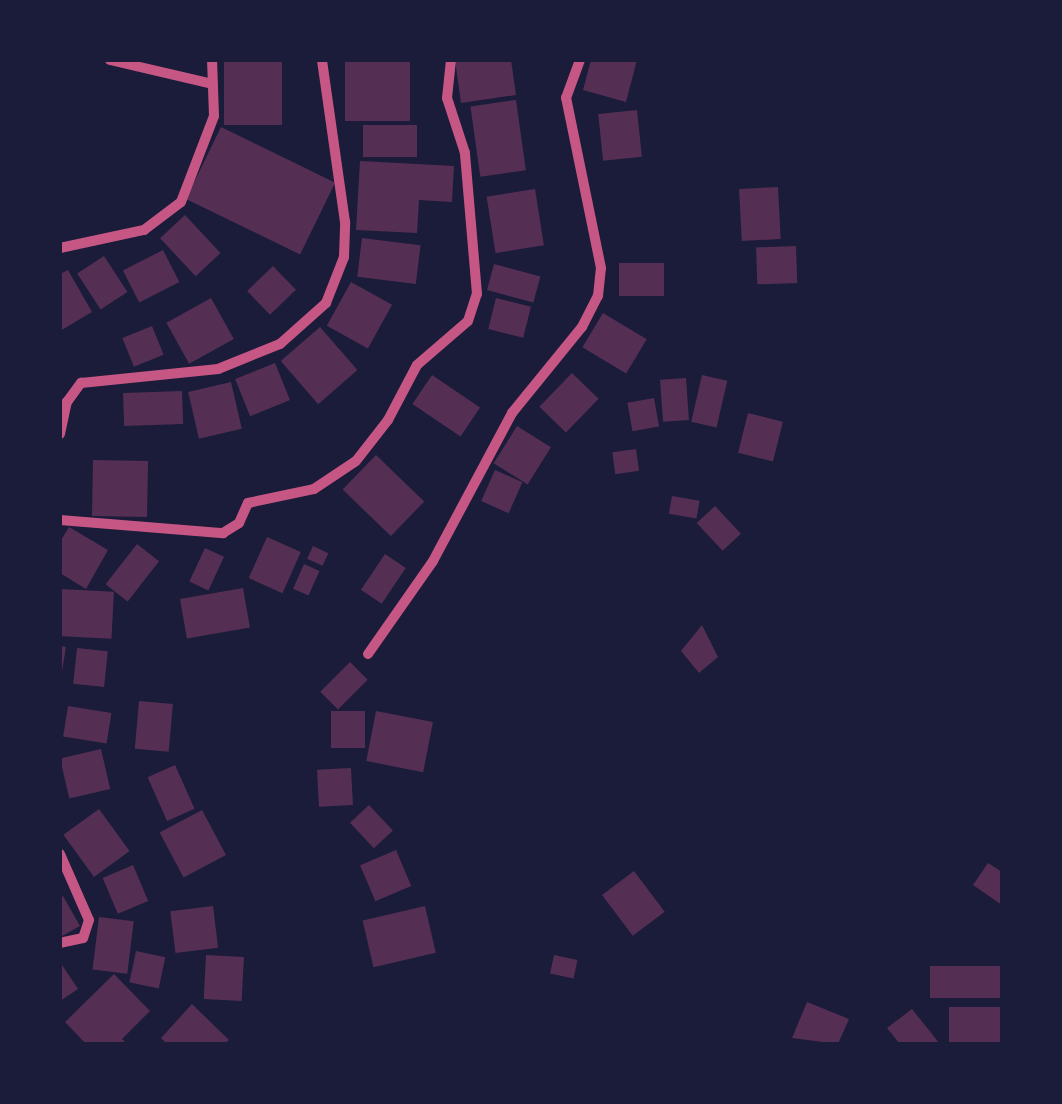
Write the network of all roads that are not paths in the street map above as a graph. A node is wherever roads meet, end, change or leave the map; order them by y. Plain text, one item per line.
1 (110, 60) edge
2 (212, 60) edge
3 (322, 60) edge
4 (451, 60) edge
5 (580, 60) edge
6 (212, 84) junction
7 (60, 248) edge
8 (60, 434) edge
9 (60, 520) edge
10 (368, 654) dead end
11 (60, 854) edge
12 (60, 943) edge

1 - 6 street
2 - 6 street
3 - 8 street
4 - 9 street
5 - 10 street
6 - 7 street
11 - 12 street

